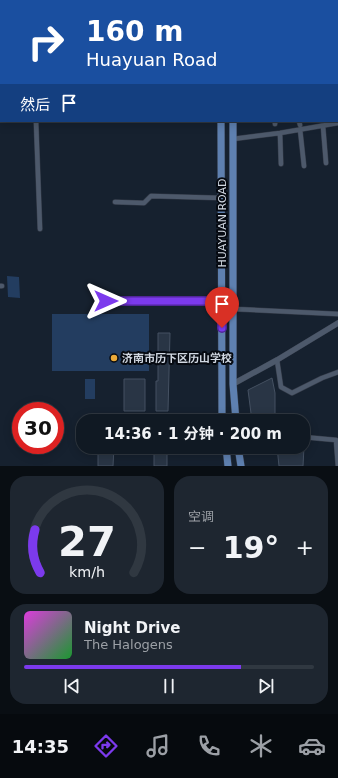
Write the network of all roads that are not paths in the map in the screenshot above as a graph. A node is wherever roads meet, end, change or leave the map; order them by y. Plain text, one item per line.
1 (36, 122) edge
2 (221, 122) edge
3 (233, 122) edge
4 (338, 123) edge
5 (300, 125) edge
6 (323, 126) junction
7 (280, 133) junction
8 (233, 139) junction
9 (326, 163) dead end
10 (281, 164) dead end
11 (304, 166) dead end
12 (222, 198) junction
13 (115, 202) dead end
14 (40, 229) dead end
15 (106, 301) dead end
16 (222, 301) junction
17 (233, 309) junction
18 (338, 314) edge
19 (338, 323) edge
20 (277, 360) junction
21 (338, 372) edge
22 (233, 384) junction
23 (222, 414) edge
24 (235, 414) edge
25 (310, 438) edge
26 (227, 454) edge
27 (239, 454) edge
28 (228, 466) edge
29 (241, 466) edge
30 (338, 466) edge

1 - 14 street
2 - 12 main road, HUAYUAN ROAD
3 - 8 main road, HUAYUAN ROAD
4 - 6 street
5 - 6 street
5 - 7 street
5 - 11 street
6 - 9 street
7 - 8 street
7 - 10 street
8 - 17 main road, HUAYUAN ROAD
12 - 13 street
12 - 16 main road, HUAYUAN ROAD
15 - 16 street
16 - 23 main road, HUAYUAN ROAD
17 - 18 street
17 - 22 main road, HUAYUAN ROAD
19 - 20 street
20 - 21 street
20 - 22 street
22 - 24 main road, HUAYUAN ROAD
25 - 30 street
26 - 28 main road
27 - 29 main road

